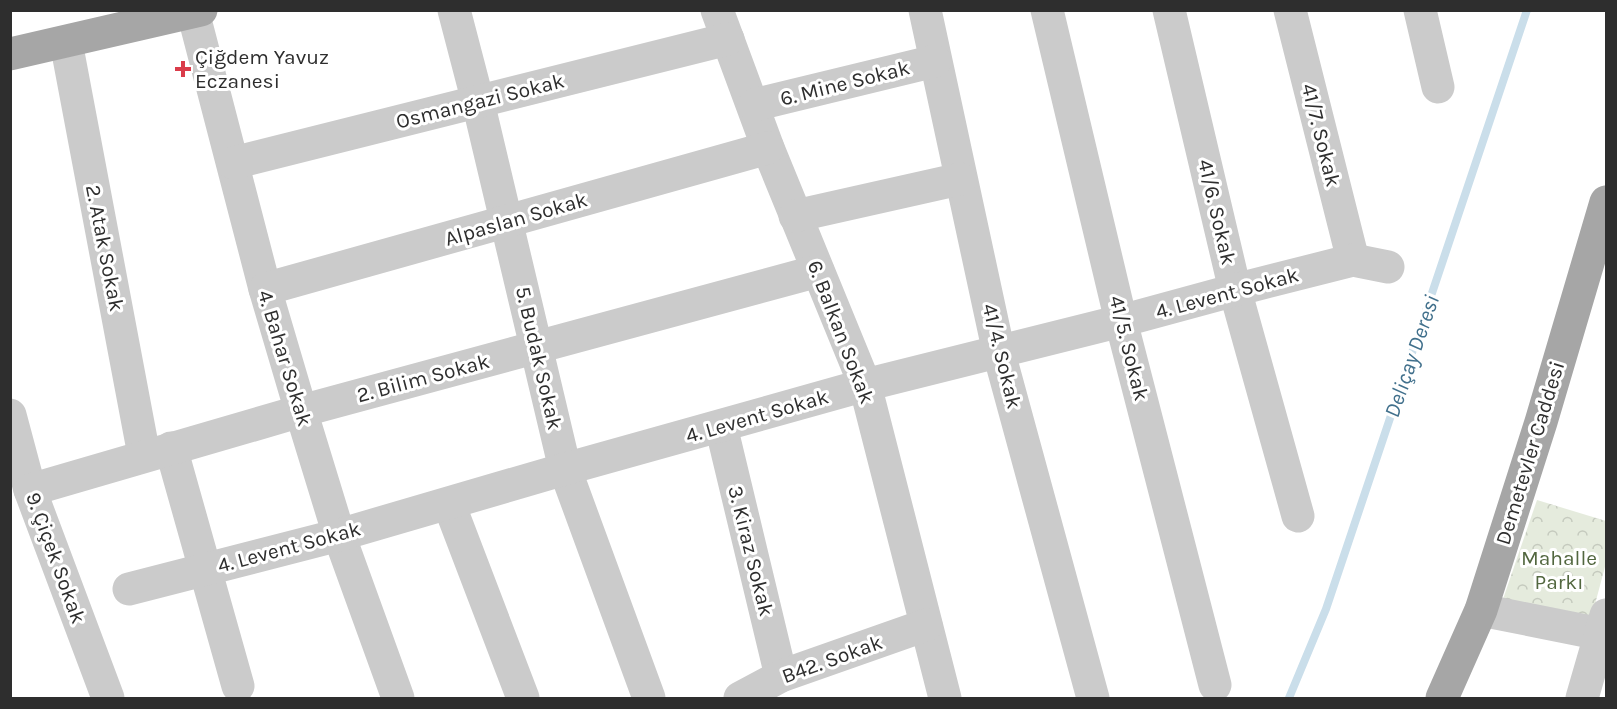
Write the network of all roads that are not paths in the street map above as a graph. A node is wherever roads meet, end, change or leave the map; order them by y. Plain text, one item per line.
1 (454, 10) edge
2 (925, 10) edge
3 (1047, 10) edge
4 (1169, 10) edge
5 (1290, 10) edge
6 (1420, 10) edge
7 (197, 11) edge
8 (127, 19) edge
9 (722, 25) edge
10 (66, 42) junction
11 (10, 54) edge
12 (935, 61) junction
13 (1438, 87) dead end
14 (478, 102) junction
15 (754, 105) junction
16 (768, 148) junction
17 (233, 163) junction
18 (960, 179) junction
19 (1606, 202) edge
20 (795, 216) junction
21 (506, 222) junction
22 (1353, 260) junction
23 (1388, 267) dead end
24 (818, 272) junction
25 (264, 289) junction
26 (1235, 290) junction
27 (1121, 321) junction
28 (537, 347) junction
29 (999, 353) junction
30 (865, 385) junction
31 (300, 411) junction
32 (10, 415) edge
33 (721, 426) junction
34 (158, 452) junction
35 (565, 469) junction
36 (30, 490) junction
37 (449, 504) junction
38 (1298, 516) dead end
39 (339, 535) junction
40 (206, 569) junction
41 (129, 589) dead end
42 (1481, 610) junction
43 (926, 625) junction
44 (1605, 628) edge
45 (781, 676) junction
46 (1215, 685) dead end
47 (238, 686) dead end
48 (395, 698) edge
49 (108, 699) edge
50 (523, 699) edge
51 (649, 699) edge
52 (741, 699) edge
53 (945, 699) edge
54 (1093, 699) edge
55 (1442, 699) edge
56 (1582, 699) edge

1 - 14 street, 5. Budak Sokak
2 - 12 street, 41/4. Sokak
3 - 27 street, 41/5. Sokak
4 - 26 street, 41/6. Sokak
5 - 22 street, 41/7. Sokak
6 - 13 street
7 - 8 main road
7 - 17 street, 4. Bahar Sokak
8 - 10 main road
9 - 14 street, Osmangazi Sokak
9 - 15 street, 6. Balkan Sokak
10 - 11 main road
10 - 34 street, 2. Atak Sokak
12 - 15 street, 6. Mine Sokak
12 - 18 street, 41/4. Sokak
14 - 17 street, Osmangazi Sokak
14 - 21 street, 5. Budak Sokak
15 - 16 street, 6. Balkan Sokak
16 - 20 street, 6. Balkan Sokak
16 - 21 street, Alpaslan Sokak
17 - 25 street, 4. Bahar Sokak
18 - 20 street
18 - 29 street, 41/4. Sokak
19 - 42 main road, Demetevler Caddesi
20 - 24 street, 6. Balkan Sokak
21 - 25 street, Alpaslan Sokak
21 - 28 street, 5. Budak Sokak
22 - 23 street, 4. Levent Sokak
22 - 26 street, 4. Levent Sokak
24 - 28 street, 2. Bilim Sokak
24 - 30 street, 6. Balkan Sokak
25 - 31 street, 4. Bahar Sokak
26 - 27 street, 4. Levent Sokak
26 - 38 street, 41/6. Sokak
27 - 29 street, 4. Levent Sokak
27 - 46 street, 41/5. Sokak
28 - 31 street, 2. Bilim Sokak
28 - 35 street, 5. Budak Sokak
29 - 30 street, 4. Levent Sokak
29 - 54 street, 41/4. Sokak
30 - 33 street, 4. Levent Sokak
30 - 43 street, 6. Balkan Sokak
31 - 34 street, 2. Bilim Sokak
31 - 39 street, 4. Bahar Sokak
32 - 36 street, 9. Çiçek Sokak
33 - 35 street, 4. Levent Sokak
33 - 45 street, 3. Kiraz Sokak
34 - 36 street, 2. Bilim Sokak
34 - 40 street, 2. Atak Sokak
35 - 37 street, 4. Levent Sokak
35 - 51 street, 5. Budak Sokak
36 - 49 street, 9. Çiçek Sokak
37 - 39 street, 4. Levent Sokak
37 - 50 street
39 - 40 street, 4. Levent Sokak
39 - 48 street, 4. Bahar Sokak
40 - 41 street, 4. Levent Sokak
40 - 47 street, 2. Atak Sokak
42 - 44 street
42 - 55 main road, Demetevler Caddesi
43 - 45 street, B42. Sokak
43 - 53 street, 6. Balkan Sokak
44 - 56 street
45 - 52 street, B42. Sokak

